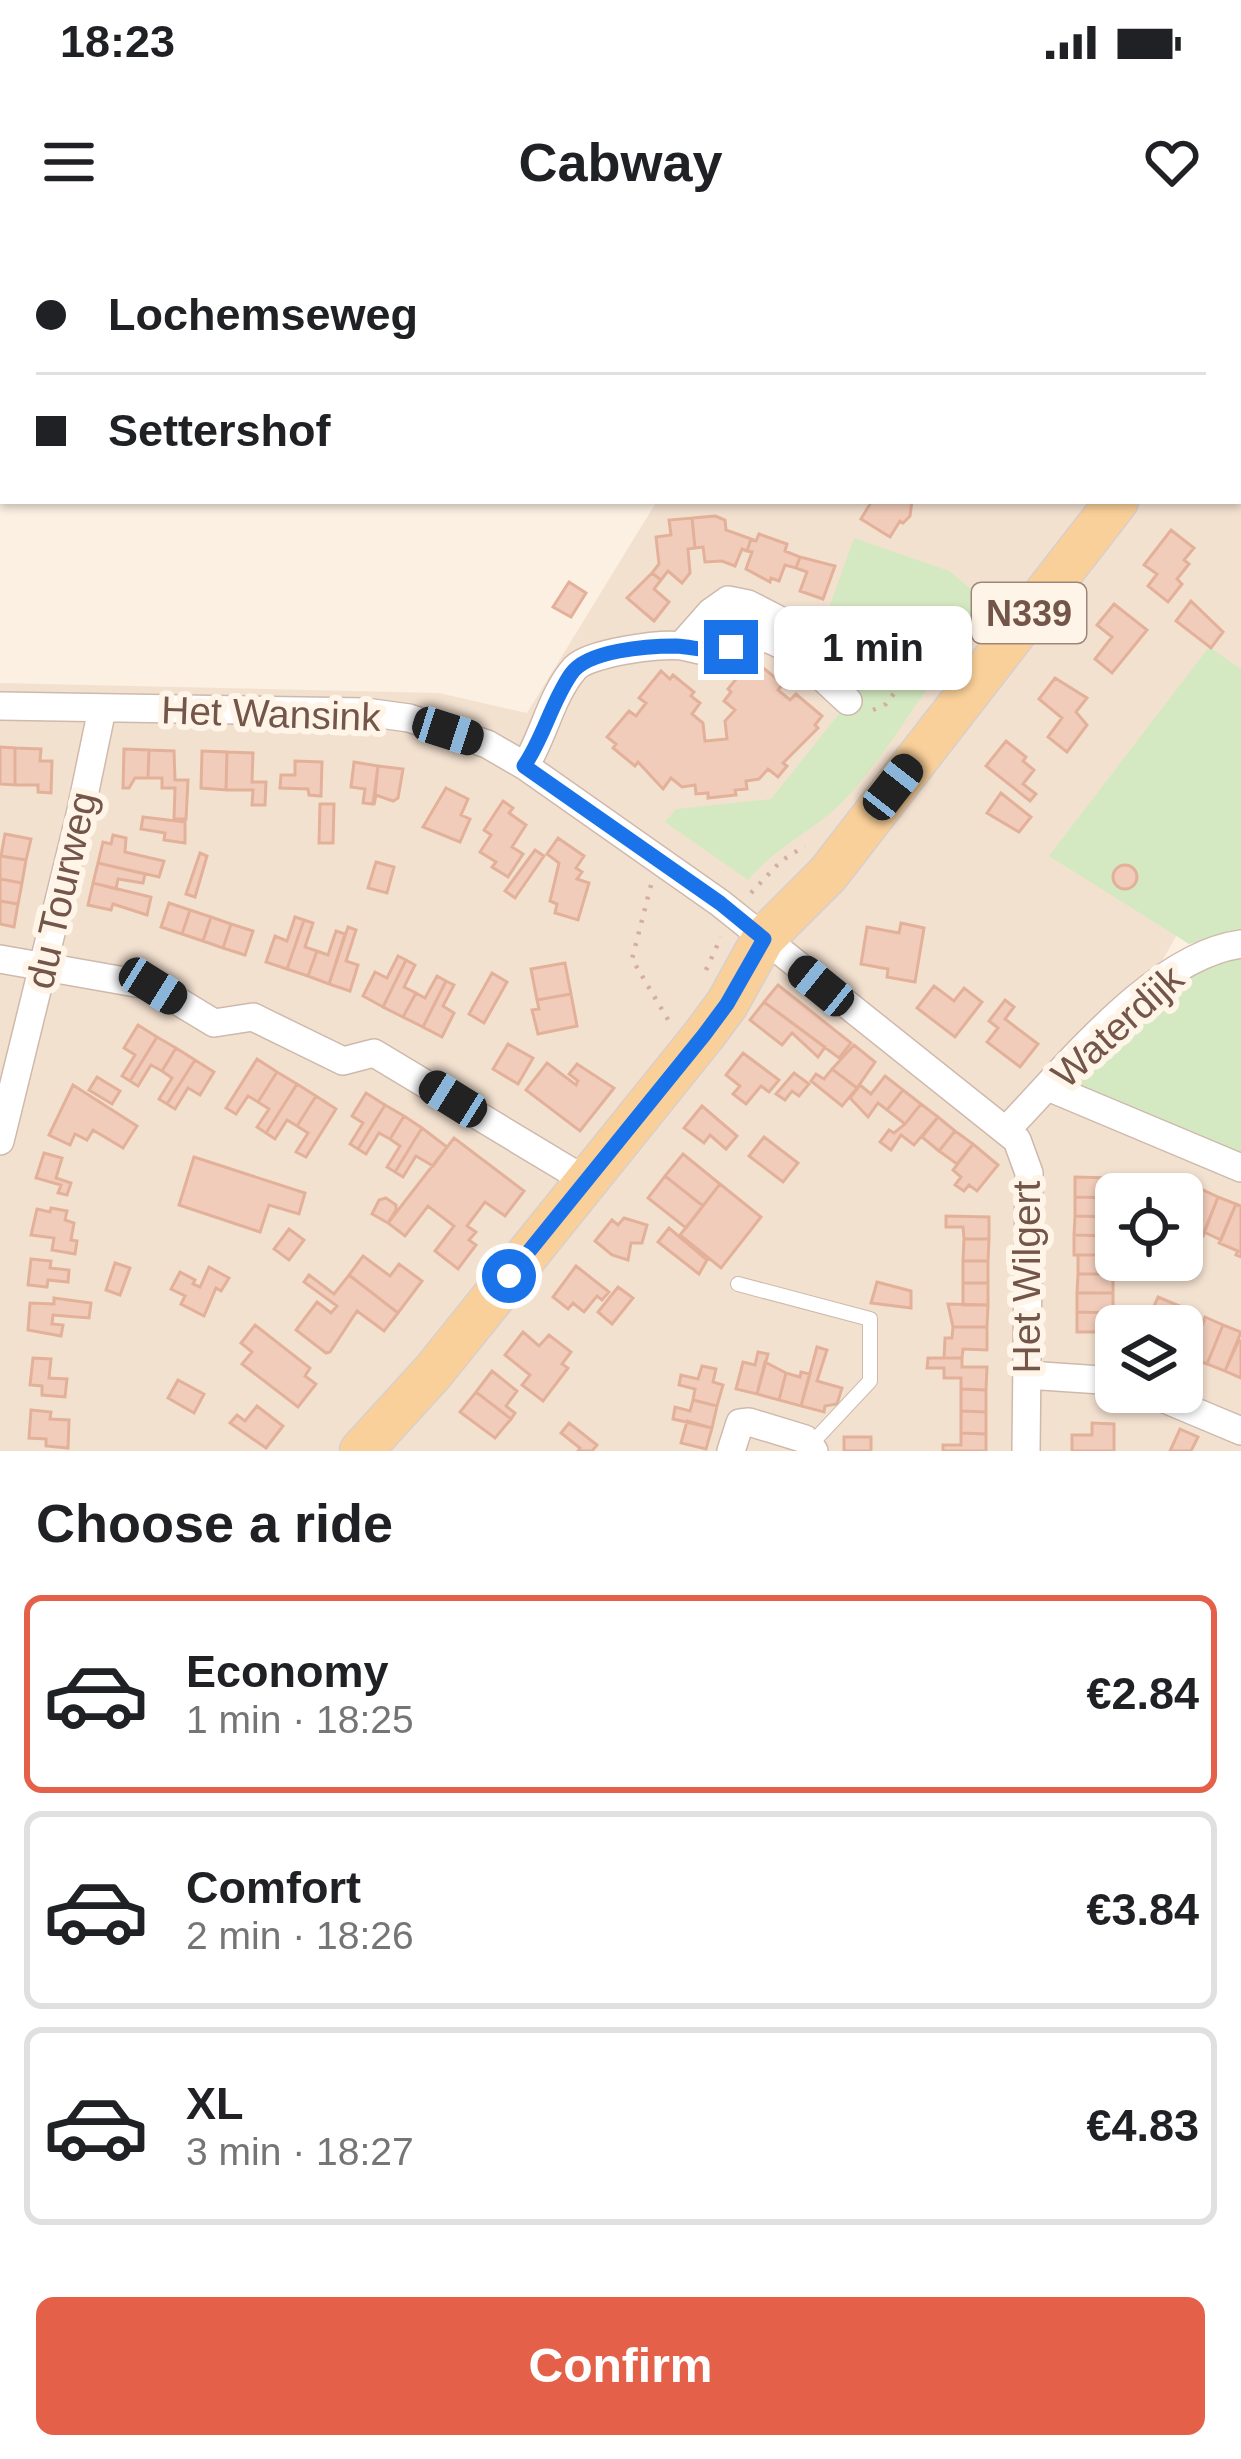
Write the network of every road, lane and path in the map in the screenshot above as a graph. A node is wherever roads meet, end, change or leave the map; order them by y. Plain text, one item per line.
1 (1115, 504) edge
2 (681, 646) junction
3 (784, 647) junction
4 (949, 678) dead end
5 (848, 701) joint
6 (0, 706) edge
7 (102, 709) junction
8 (524, 766) junction
9 (657, 862) junction
10 (755, 932) junction
11 (1241, 944) edge
12 (0, 958) edge
13 (44, 965) junction
14 (673, 1055) junction
15 (1048, 1087) junction
16 (1006, 1130) junction
17 (0, 1141) edge
18 (1241, 1168) edge
19 (585, 1180) junction
20 (738, 1284) dead end
21 (1027, 1375) junction
22 (1095, 1380) edge
23 (1198, 1413) edge
24 (1241, 1431) edge
25 (813, 1447) edge
26 (361, 1451) edge
27 (731, 1451) edge
28 (1026, 1451) edge

1 - 10 main road, N339
2 - 3 street
2 - 3 street
2 - 8 street
3 - 5 street
4 - 5 path
6 - 7 street, Het Wansink
7 - 8 street, Het Wansink
7 - 13 street, du Tourweg
8 - 9 street, Het Wansink
9 - 10 street, Het Wansink
9 - 14 path
10 - 14 main road, N339
10 - 16 street, Het Wilgert
11 - 15 street, Waterdijk
12 - 13 street
13 - 17 street, du Tourweg
13 - 19 street
14 - 19 main road, N339
15 - 16 street, Waterdijk
15 - 18 street
16 - 21 street, Het Wilgert
19 - 26 main road, N339
20 - 25 lane
21 - 22 street
21 - 28 street, Het Wilgert
23 - 24 street
25 - 27 street

